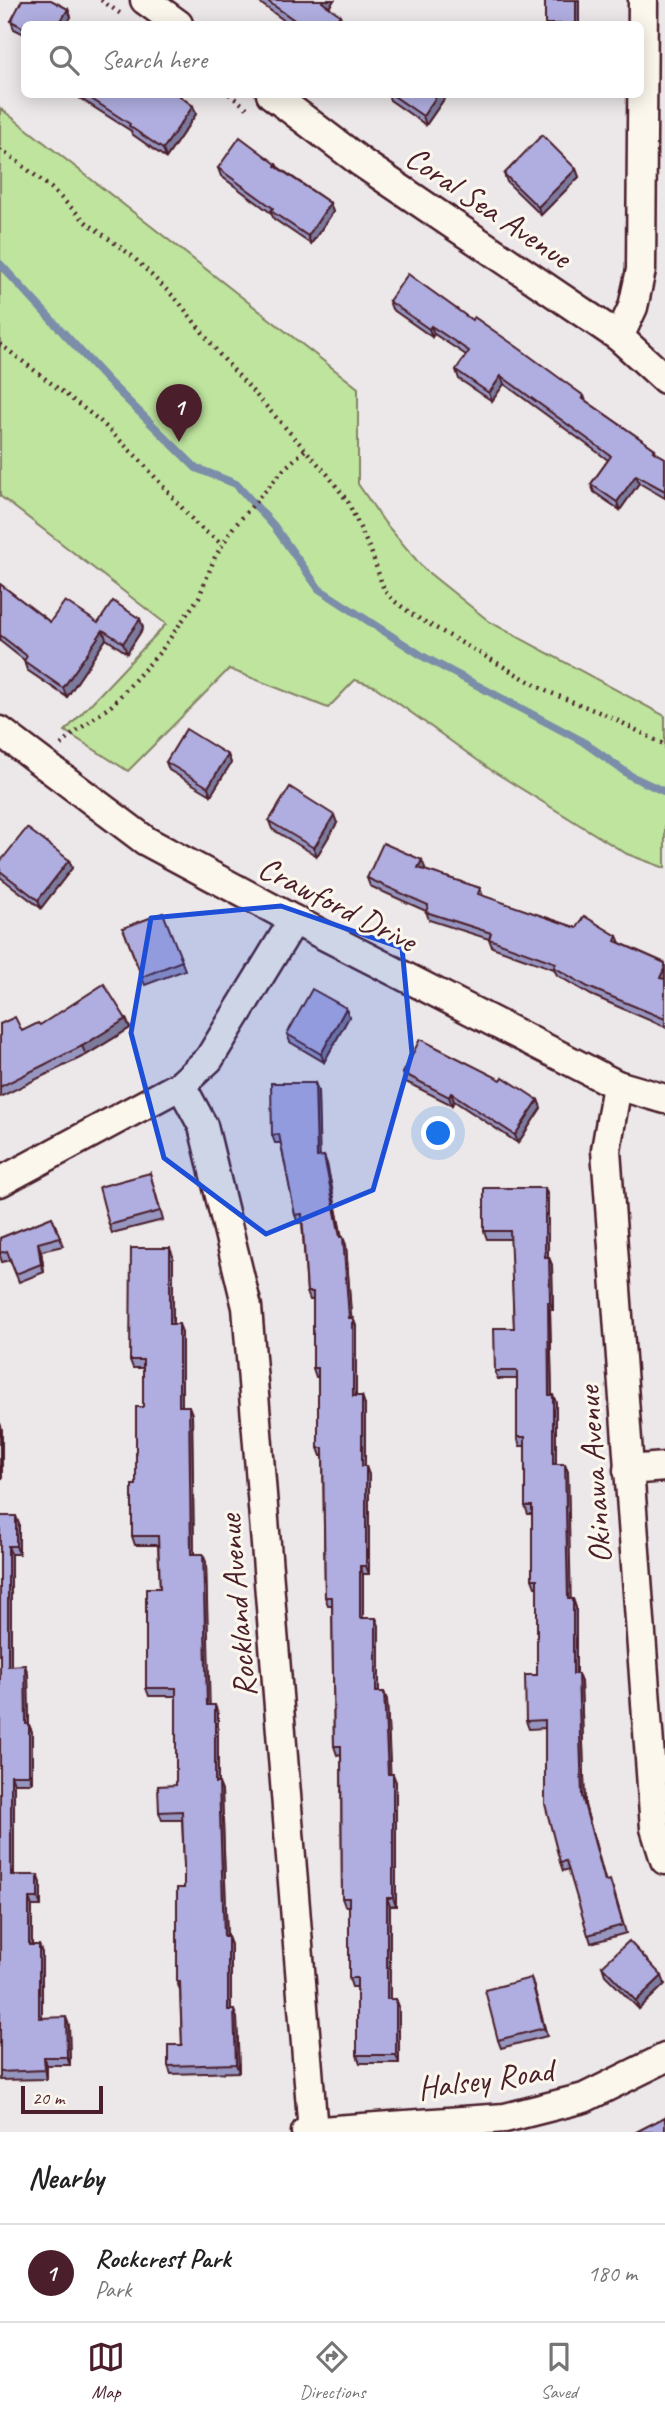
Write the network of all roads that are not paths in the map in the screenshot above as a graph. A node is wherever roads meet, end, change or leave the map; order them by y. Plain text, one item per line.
1 (643, 0) edge
2 (643, 21) edge
3 (276, 98) edge
4 (642, 98) edge
5 (619, 337) junction
6 (665, 379) edge
7 (0, 731) edge
8 (294, 920) junction
9 (181, 1085) junction
10 (617, 1085) junction
11 (665, 1099) edge
12 (0, 1182) edge
13 (665, 1467) edge
14 (628, 1470) junction
15 (665, 1860) edge
16 (665, 2057) edge
17 (306, 2132) edge
18 (313, 2132) edge

1 - 2 street
3 - 5 street, Coral Sea Avenue
4 - 5 street
5 - 6 street, Coral Sea Avenue
7 - 8 street, Crawford Drive
8 - 9 street
8 - 10 street, Crawford Drive
9 - 12 street
9 - 18 street, Rockland Avenue
10 - 11 street, Crawford Drive
10 - 14 street, Okinawa Avenue
13 - 14 street
14 - 15 street, Okinawa Avenue
16 - 18 street, Halsey Road
17 - 18 street, Halsey Road

